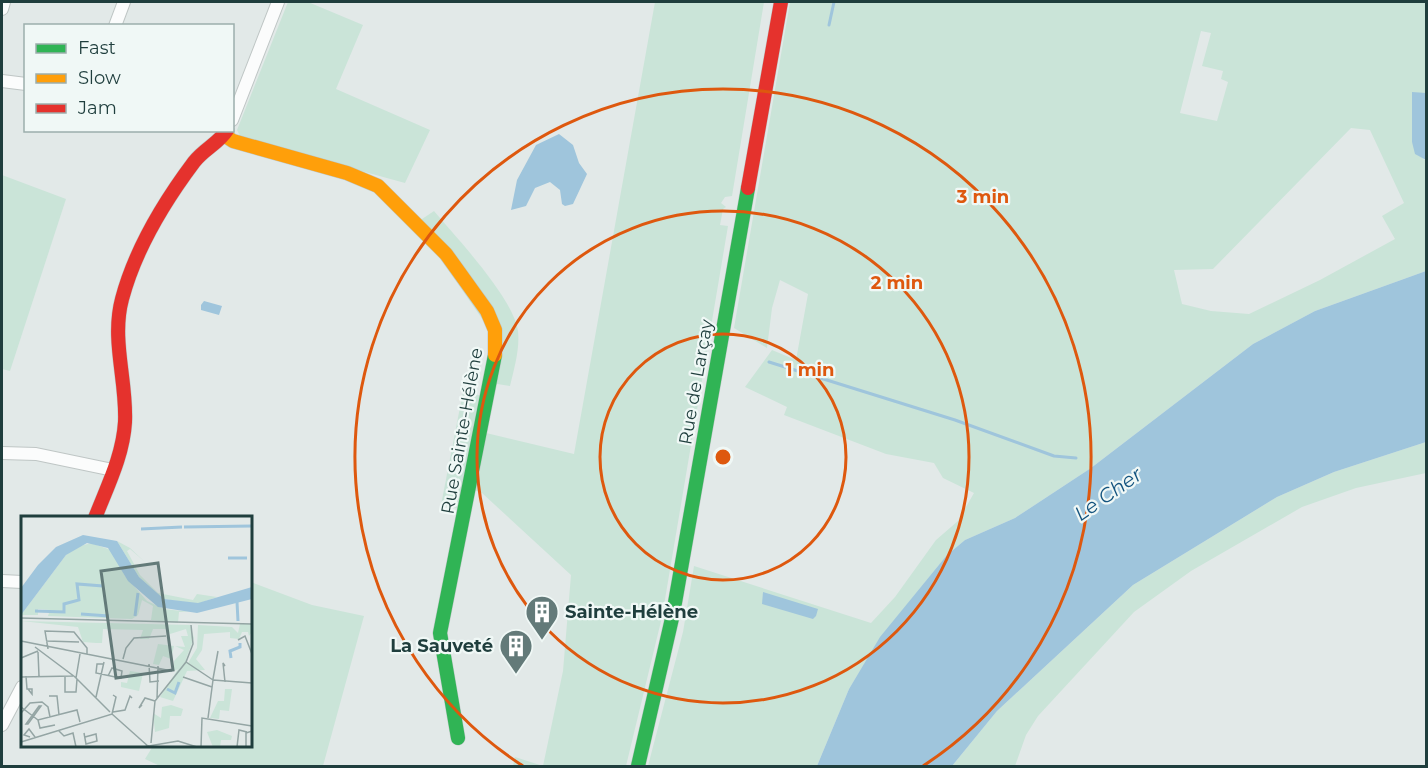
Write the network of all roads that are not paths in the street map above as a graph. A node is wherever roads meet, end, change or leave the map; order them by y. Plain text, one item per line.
1 (4, 2) edge
2 (124, 2) edge
3 (278, 2) edge
4 (782, 2) edge
5 (2, 9) edge
6 (116, 24) edge
7 (2, 81) edge
8 (24, 84) edge
9 (234, 115) edge
10 (226, 133) edge
11 (2, 453) edge
12 (113, 470) junction
13 (97, 516) edge
14 (2, 581) edge
15 (21, 582) edge
16 (21, 689) edge
17 (2, 725) edge
18 (458, 738) dead end
19 (638, 766) edge

1 - 5 street
2 - 6 street
3 - 9 street
4 - 19 street, Rue de Larçay
7 - 8 street
10 - 12 street
10 - 18 street, Rue Sainte-Hélène
11 - 12 street
12 - 13 street
14 - 15 street
16 - 17 street

